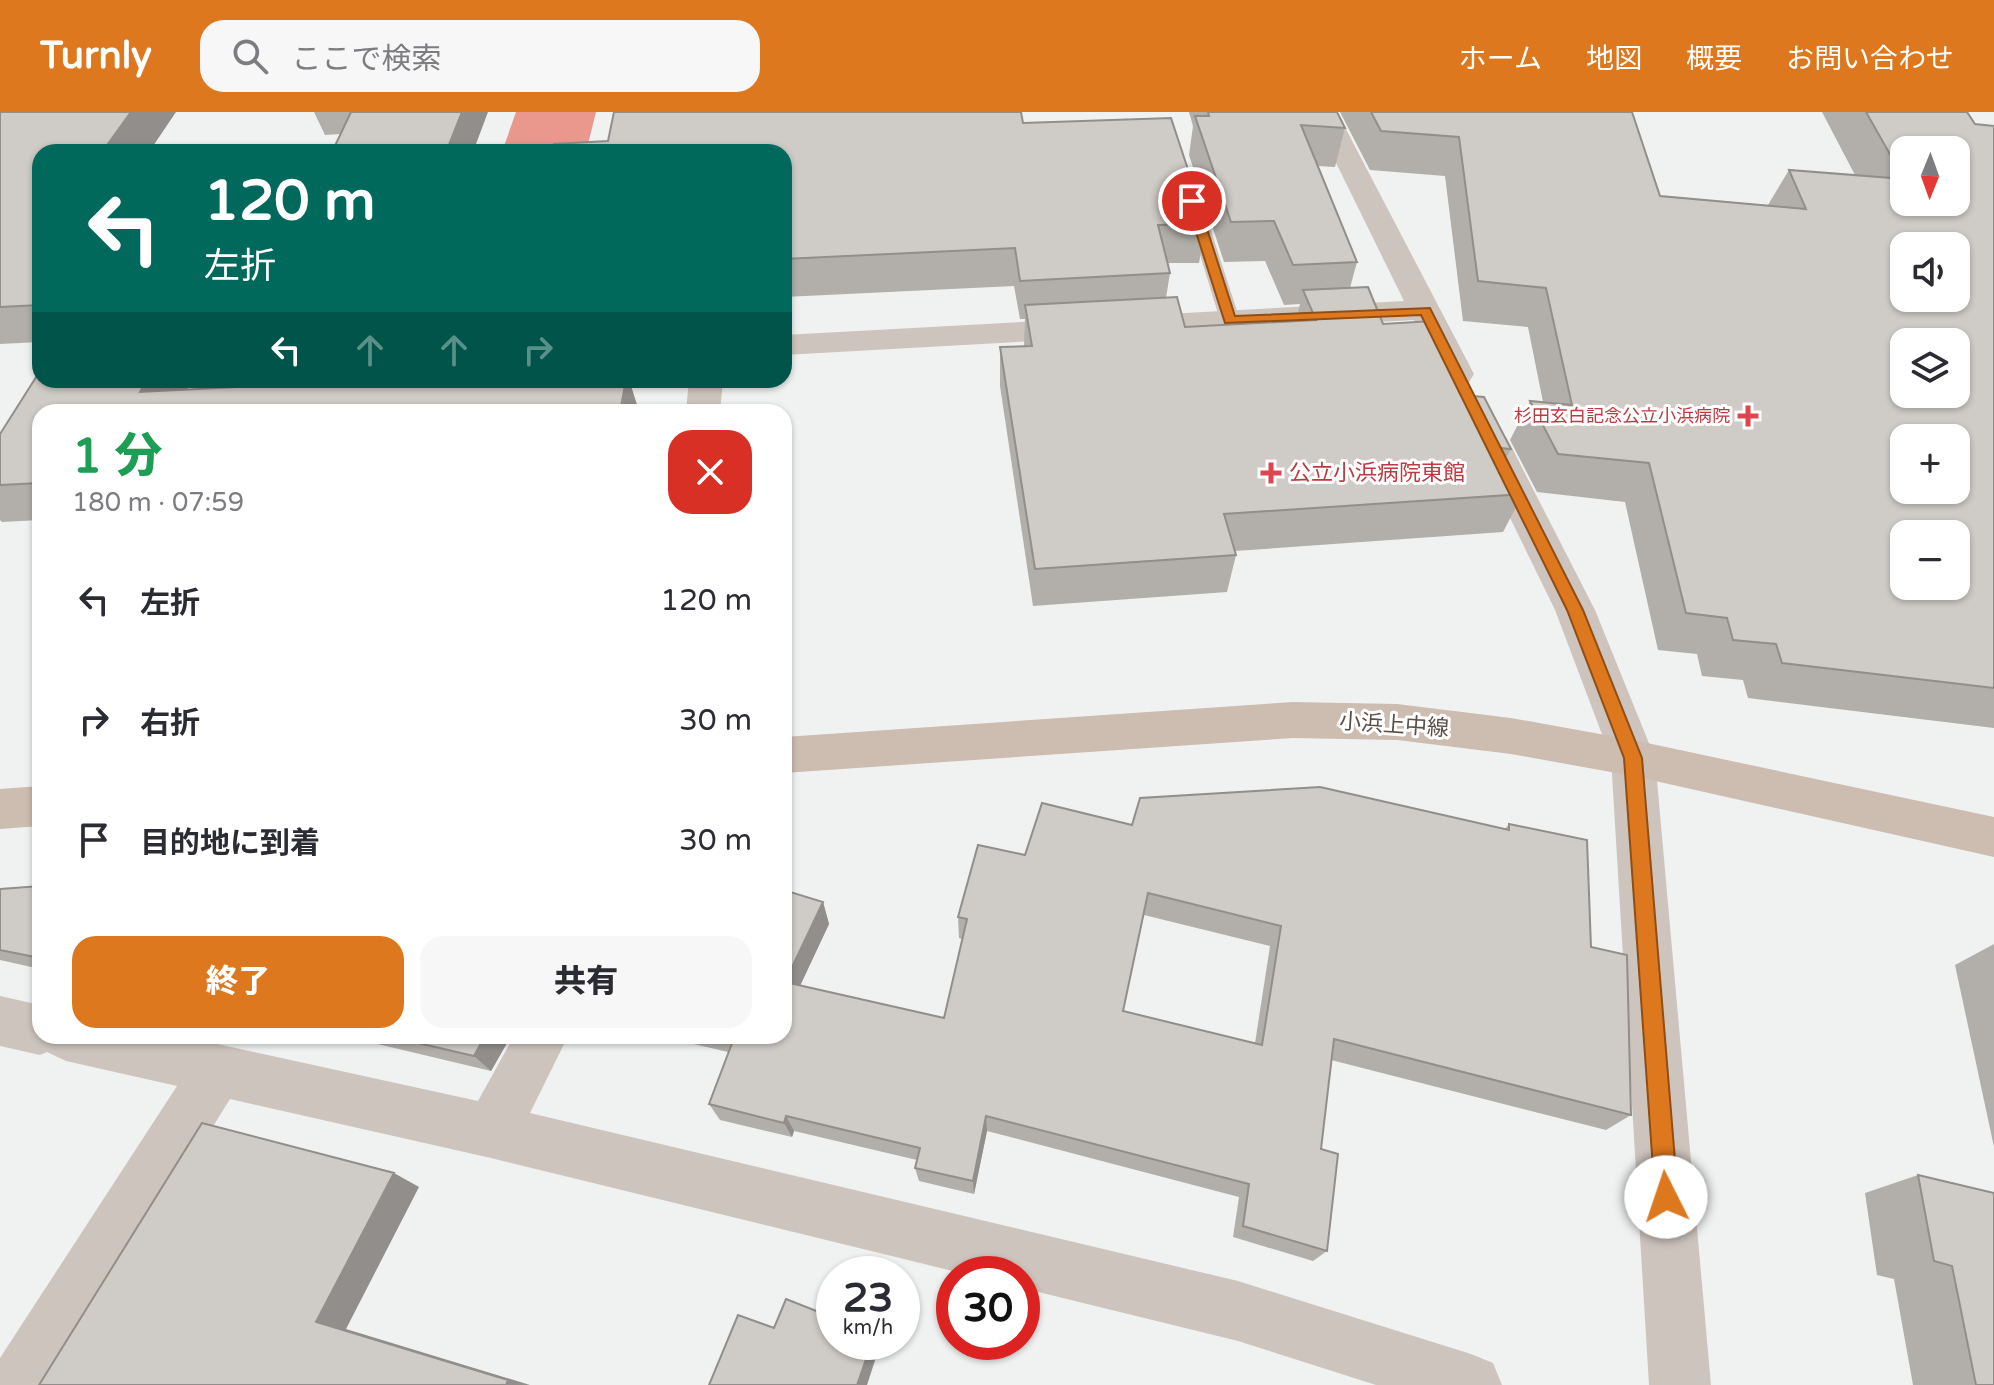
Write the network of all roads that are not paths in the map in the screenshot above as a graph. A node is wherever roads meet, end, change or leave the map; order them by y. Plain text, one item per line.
1 (1324, 112) edge
2 (1187, 186) edge
3 (1426, 310) junction
4 (1230, 320) junction
5 (792, 345) edge
6 (792, 754) edge
7 (1633, 758) junction
8 (32, 807) edge
9 (0, 809) edge
10 (1994, 837) edge
11 (0, 1021) edge
12 (32, 1028) edge
13 (102, 1044) edge
14 (538, 1044) edge
15 (218, 1070) junction
16 (491, 1131) junction
17 (18, 1385) edge
18 (1471, 1385) edge
19 (1680, 1385) edge

1 - 3 street
2 - 4 lane
3 - 4 street
3 - 7 street
4 - 5 street
6 - 7 main road, 小浜上中線
7 - 10 main road, 小浜上中線
7 - 19 street
8 - 9 main road
11 - 12 street
13 - 15 street
14 - 16 street
15 - 16 street
15 - 17 street
16 - 18 street

